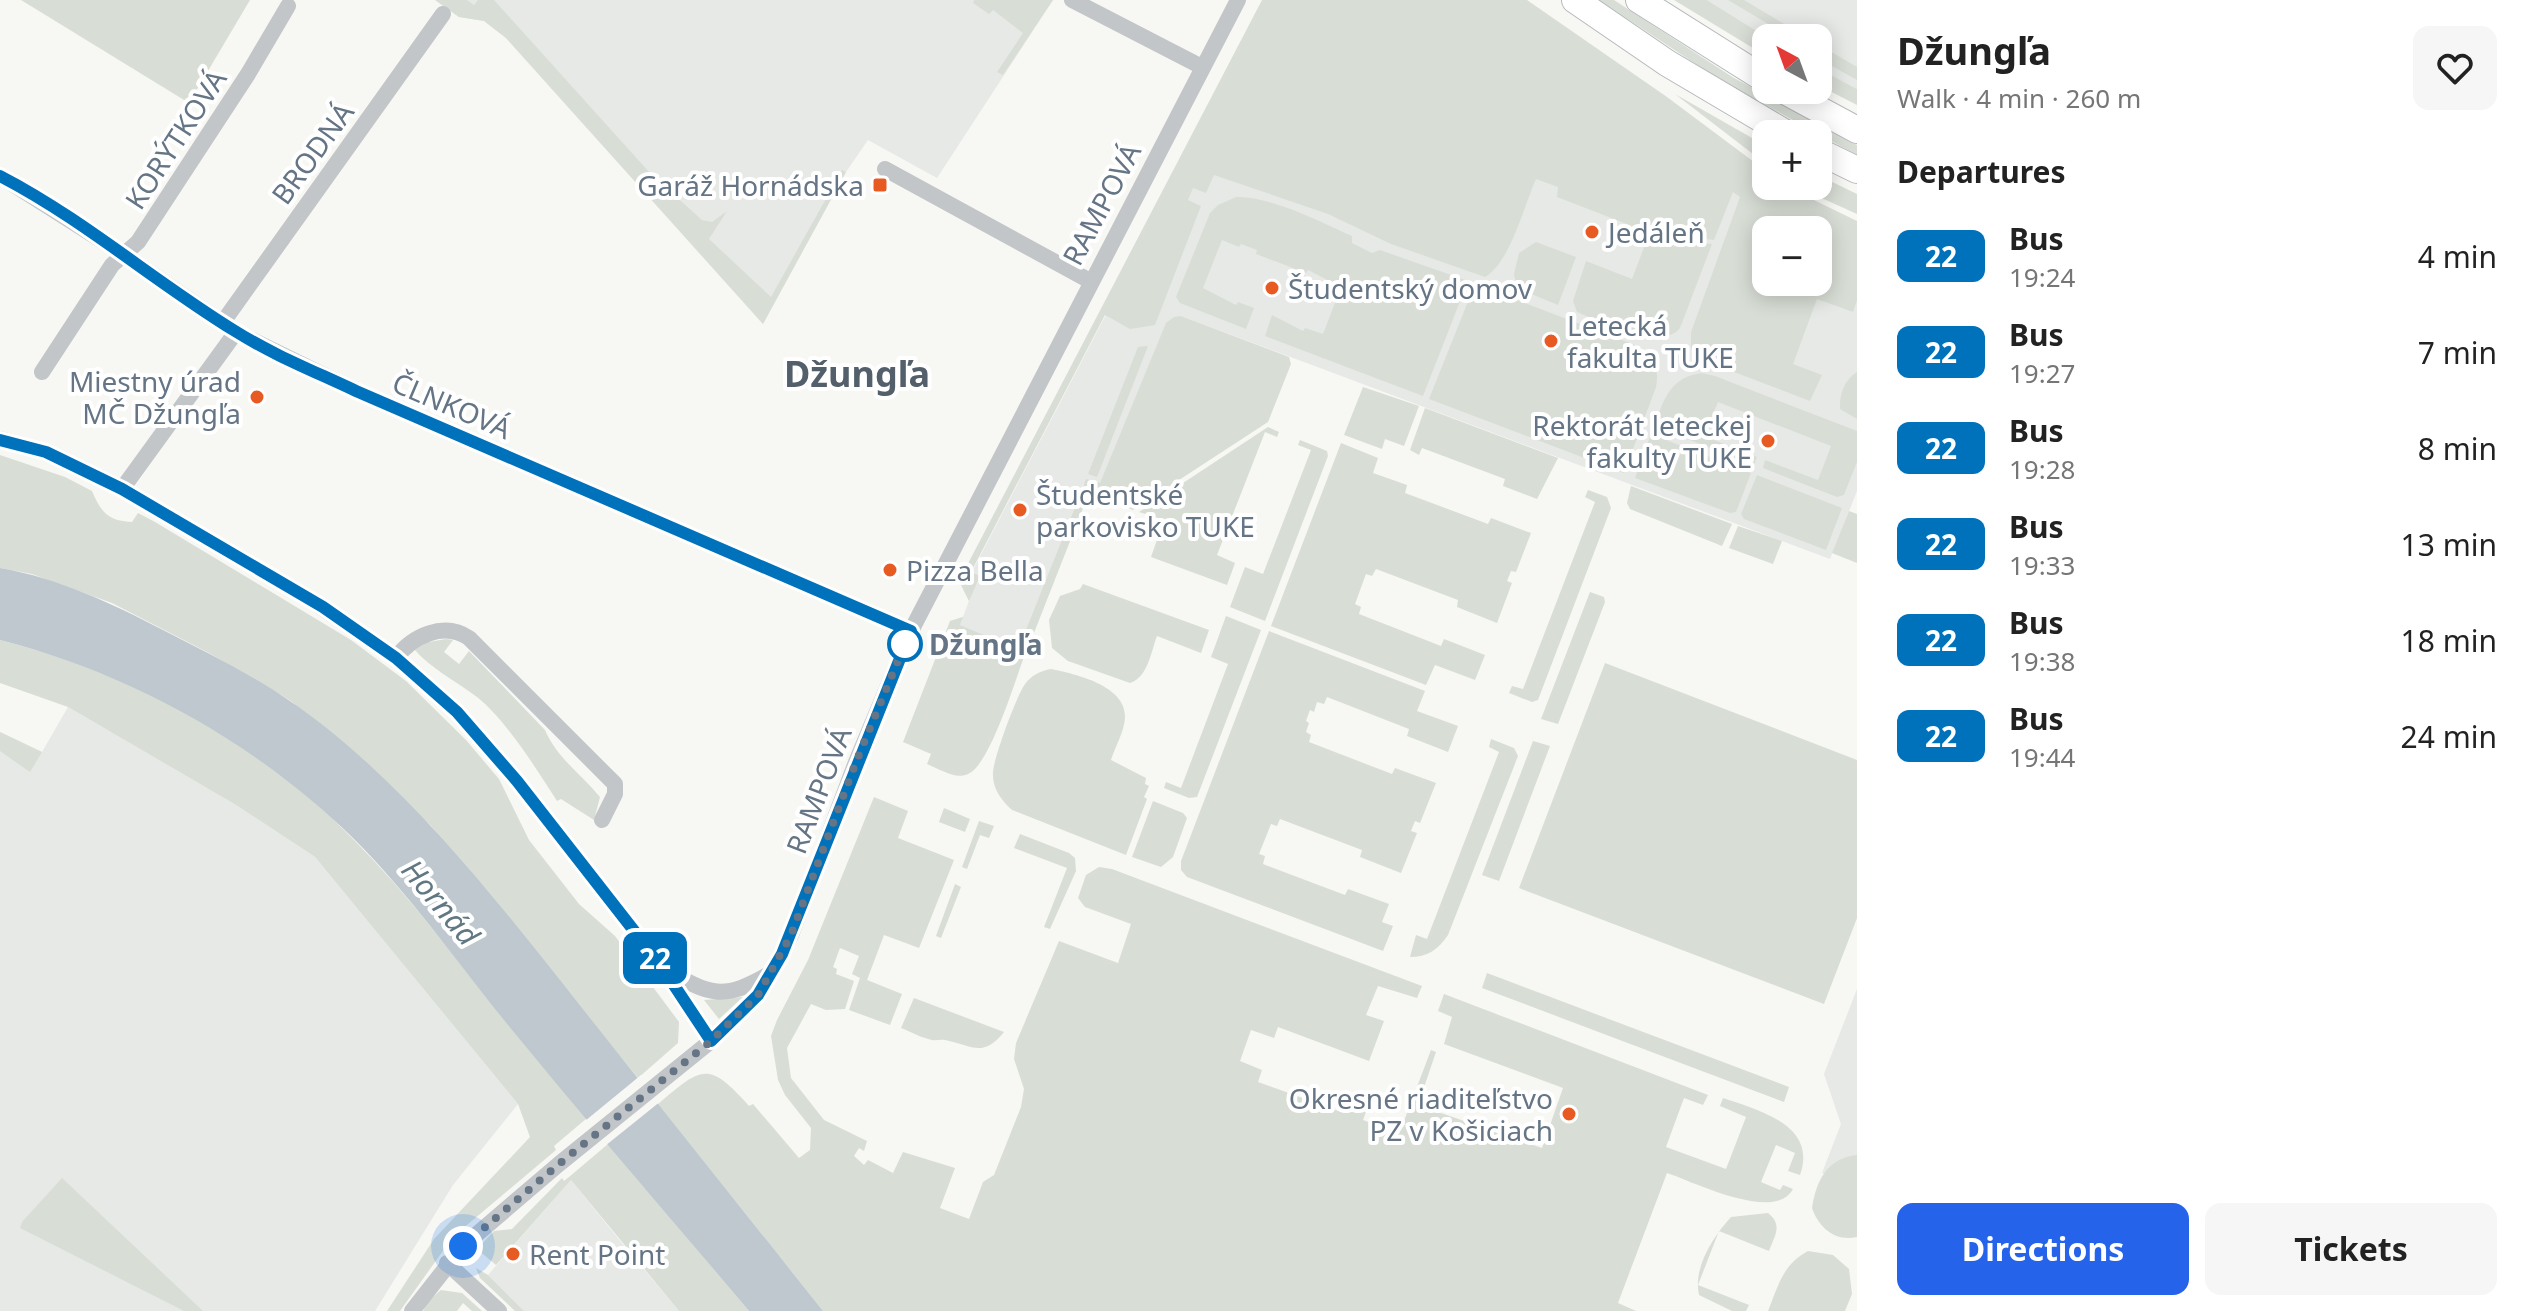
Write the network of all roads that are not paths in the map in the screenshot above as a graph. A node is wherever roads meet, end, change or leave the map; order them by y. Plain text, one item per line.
1 (1072, 0) edge
2 (1238, 0) edge
3 (1575, 0) edge
4 (1639, 0) edge
5 (288, 6) dead end
6 (443, 14) dead end
7 (1202, 67) junction
8 (1752, 71) edge
9 (1809, 104) edge
10 (1763, 120) edge
11 (1857, 130) edge
12 (1832, 158) edge
13 (885, 169) dead end
14 (1857, 170) edge
15 (0, 176) edge
16 (123, 254) junction
17 (1090, 281) junction
18 (229, 327) junction
19 (42, 372) dead end
20 (0, 439) edge
21 (122, 489) junction
22 (911, 631) junction
23 (396, 658) junction
24 (602, 820) dead end
25 (660, 964) junction
26 (772, 972) junction
27 (711, 1041) junction
28 (447, 1263) junction
29 (412, 1311) edge
30 (499, 1311) edge

1 - 7 street
2 - 7 street, RAMPOVÁ
3 - 10 highway
4 - 8 highway
5 - 16 street, KORÝTKOVÁ
6 - 18 street, BRODNÁ
7 - 17 street, RAMPOVÁ
9 - 11 highway
12 - 14 highway
13 - 17 street
15 - 16 street, ČLNKOVÁ
16 - 18 street, ČLNKOVÁ
16 - 19 street, KORÝTKOVÁ
17 - 22 street, RAMPOVÁ
18 - 21 street, BRODNÁ
18 - 22 street, ČLNKOVÁ
20 - 21 street
21 - 23 street
22 - 26 street, RAMPOVÁ
23 - 24 street
23 - 25 street
25 - 26 street
25 - 27 street
26 - 27 street, RAMPOVÁ
27 - 28 street, RAMPOVÁ
28 - 29 street, RAMPOVÁ
28 - 30 street

